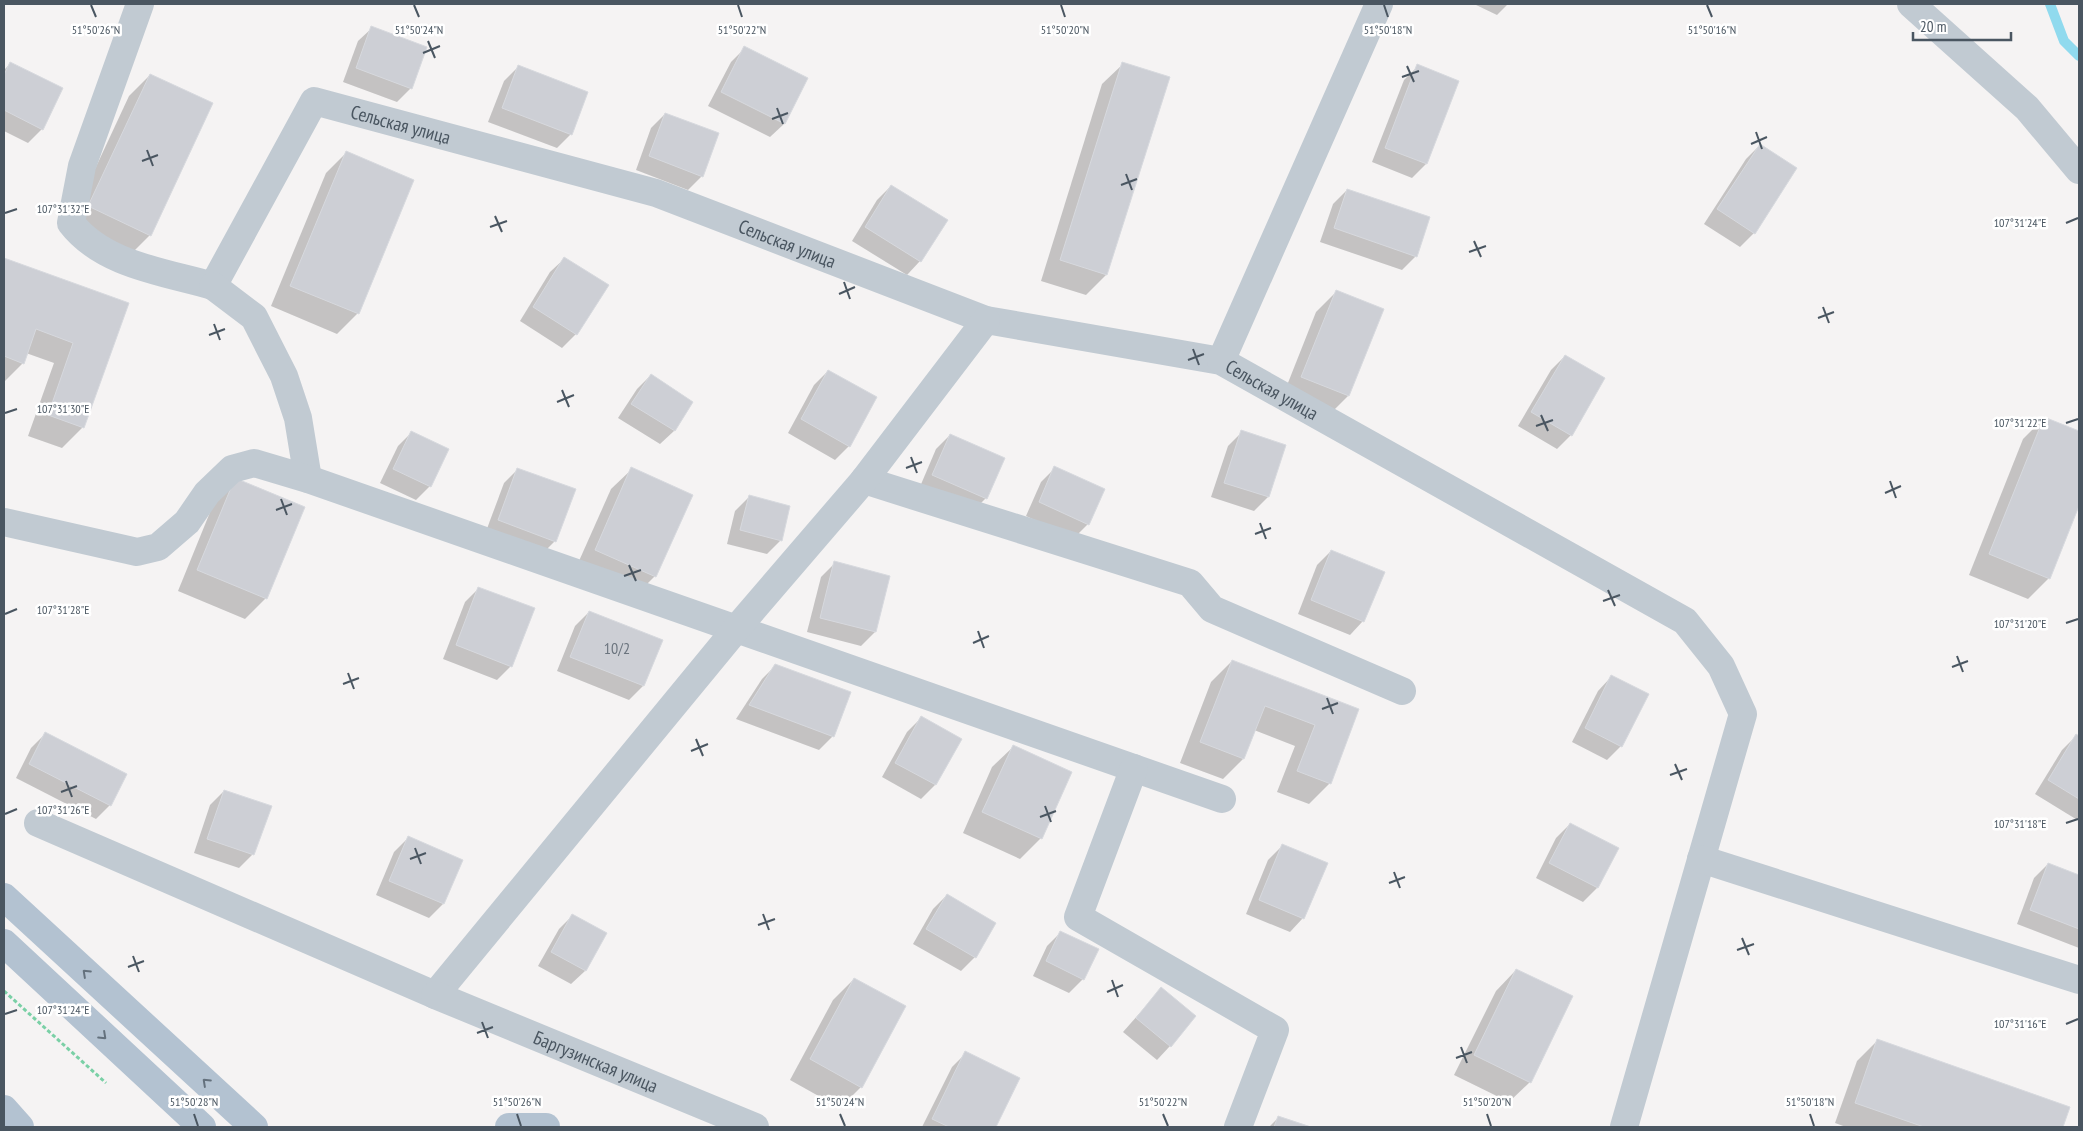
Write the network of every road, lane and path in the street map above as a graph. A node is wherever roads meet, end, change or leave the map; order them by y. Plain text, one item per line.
1 (140, 4) edge
2 (1379, 4) edge
3 (1911, 4) edge
4 (2079, 170) edge
5 (213, 286) junction
6 (986, 320) junction
7 (1221, 361) junction
8 (308, 479) junction
9 (864, 480) junction
10 (4, 522) edge
11 (737, 628) junction
12 (1402, 691) dead end
13 (1134, 768) junction
14 (1222, 798) dead end
15 (38, 823) dead end
16 (1701, 859) junction
17 (4, 897) edge
18 (4, 943) edge
19 (2079, 980) edge
20 (4, 991) edge
21 (435, 996) junction
22 (112, 1088) dead end
23 (4, 1109) edge
24 (20, 1127) edge
25 (202, 1127) edge
26 (254, 1127) edge
27 (509, 1127) edge
28 (546, 1127) edge
29 (755, 1127) edge
30 (1238, 1127) edge
31 (1624, 1127) edge

1 - 5 street
2 - 7 street
3 - 4 street
5 - 6 street, Сельская улица
5 - 8 street
6 - 7 street, Сельская улица
6 - 9 street
7 - 16 street, Сельская улица
8 - 10 street
8 - 11 street
9 - 11 street
9 - 12 street
11 - 13 street
11 - 21 street
13 - 14 street
13 - 30 street
15 - 21 street, Баргузинская улица
16 - 19 street
16 - 31 street
26 -> 17 main road
18 -> 25 main road
20 - 22 path
21 - 29 street, Баргузинская улица
23 - 24 main road
27 - 28 main road

